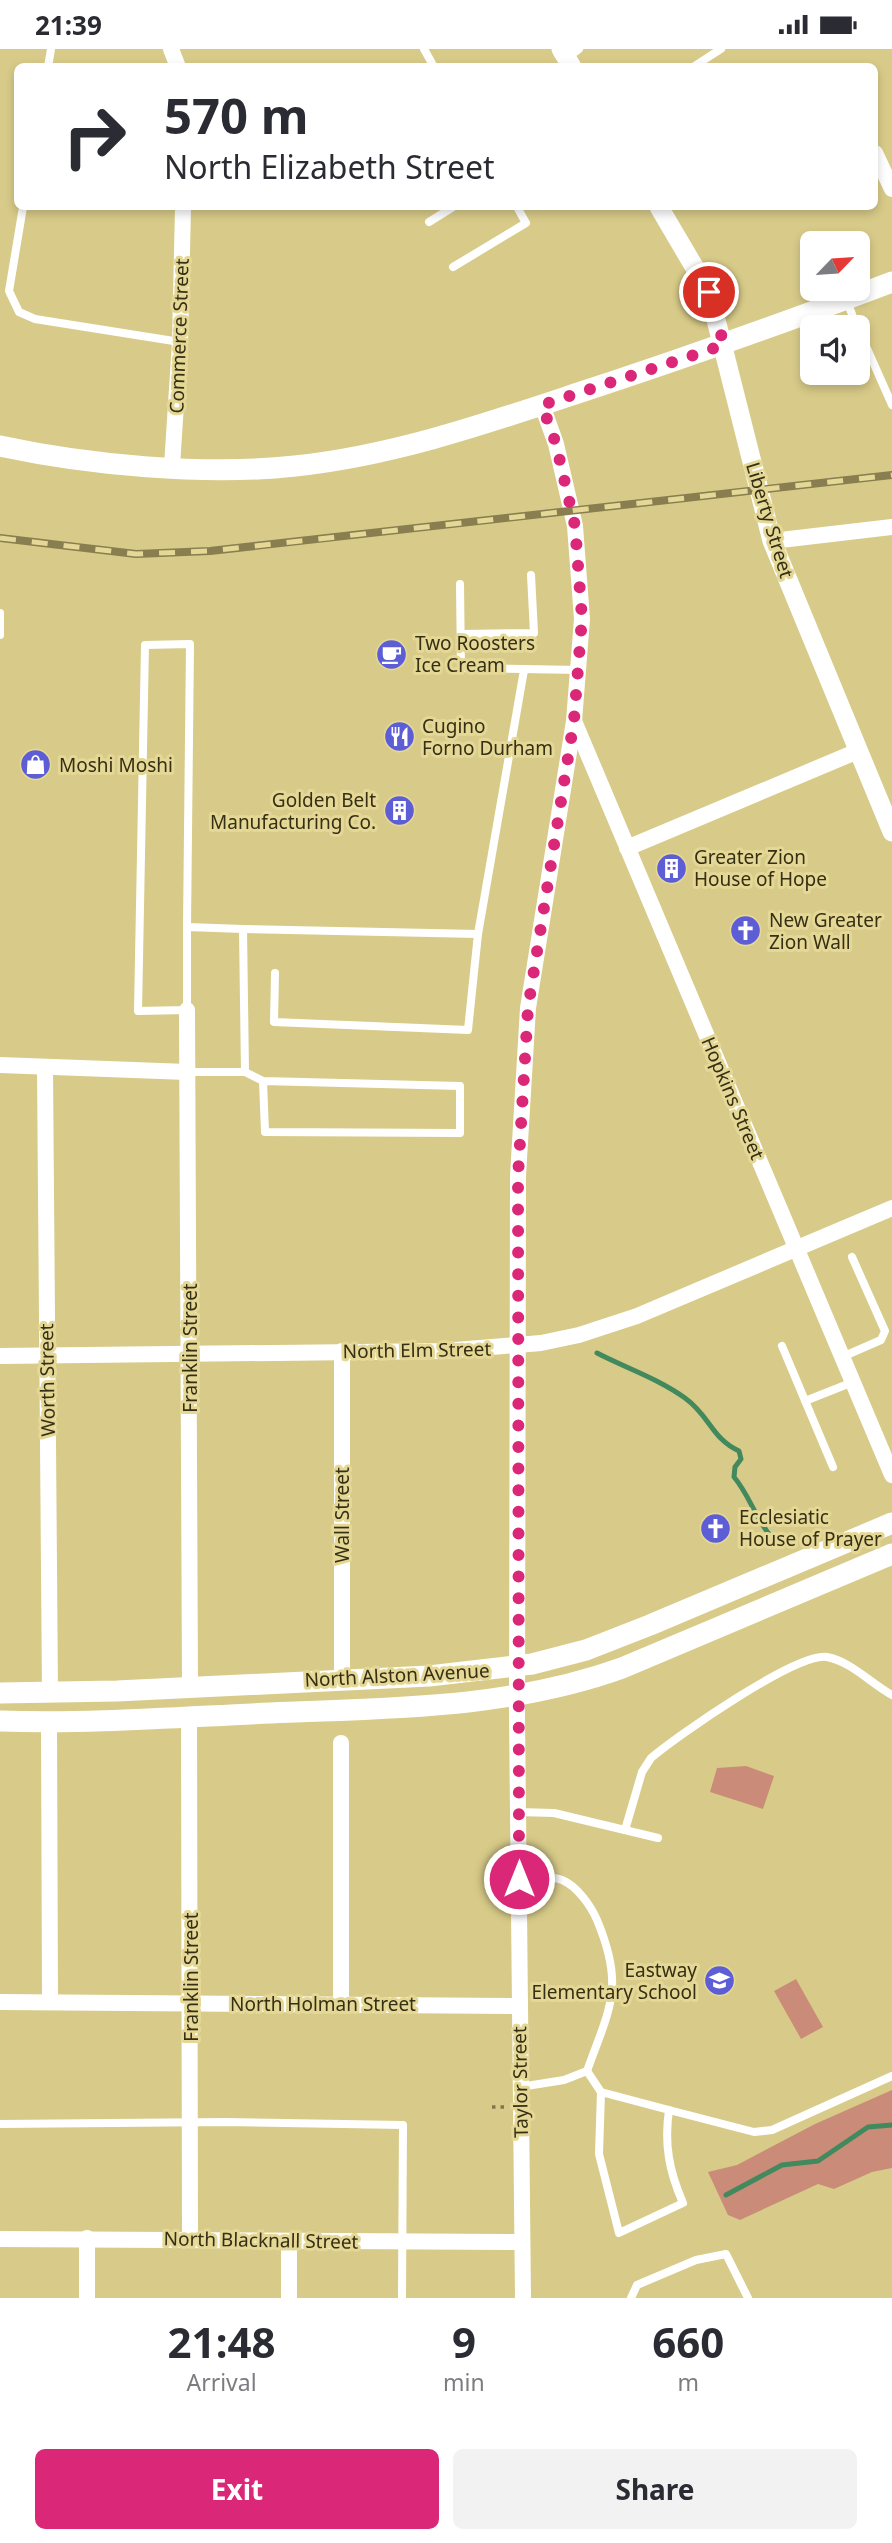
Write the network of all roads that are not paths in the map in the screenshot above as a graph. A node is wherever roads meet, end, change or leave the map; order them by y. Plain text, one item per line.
1 (721, 49) edge
2 (699, 63) edge
3 (878, 159) edge
4 (892, 189) edge
5 (22, 210) edge
6 (183, 210) edge
7 (448, 210) edge
8 (519, 210) edge
9 (661, 210) edge
10 (429, 222) dead end
11 (453, 267) dead end
12 (892, 282) edge
13 (870, 290) edge
14 (841, 301) edge
15 (180, 342) junction
16 (724, 345) junction
17 (870, 356) edge
18 (542, 405) junction
19 (892, 405) edge
20 (0, 446) edge
21 (172, 466) junction
22 (892, 527) edge
23 (772, 541) junction
24 (531, 575) dead end
25 (460, 584) dead end
26 (0, 613) edge
27 (461, 634) junction
28 (0, 635) edge
29 (524, 670) junction
30 (580, 670) junction
31 (574, 720) junction
32 (858, 751) junction
33 (892, 832) edge
34 (627, 848) junction
35 (187, 927) junction
36 (243, 929) junction
37 (478, 934) junction
38 (275, 973) dead end
39 (187, 1010) junction
40 (0, 1065) edge
41 (45, 1068) junction
42 (187, 1072) junction
43 (245, 1072) junction
44 (263, 1081) junction
45 (892, 1208) edge
46 (796, 1249) junction
47 (852, 1257) dead end
48 (517, 1346) junction
49 (782, 1346) dead end
50 (342, 1351) junction
51 (190, 1354) junction
52 (46, 1355) junction
53 (0, 1356) edge
54 (842, 1357) junction
55 (853, 1383) junction
56 (805, 1401) junction
57 (833, 1467) dead end
58 (891, 1469) edge
59 (892, 1523) edge
60 (892, 1554) edge
61 (517, 1667) junction
62 (342, 1679) junction
63 (190, 1687) junction
64 (0, 1693) edge
65 (50, 1693) junction
66 (892, 1695) edge
67 (518, 1696) junction
68 (189, 1716) junction
69 (0, 1721) edge
70 (49, 1722) junction
71 (341, 1743) dead end
72 (518, 1812) junction
73 (625, 1830) junction
74 (658, 1838) dead end
75 (519, 1879) junction
76 (0, 2002) edge
77 (50, 2002) junction
78 (191, 2004) junction
79 (341, 2004) junction
80 (519, 2006) junction
81 (587, 2071) junction
82 (892, 2075) edge
83 (520, 2087) junction
84 (601, 2092) junction
85 (669, 2110) junction
86 (191, 2122) junction
87 (0, 2125) edge
88 (87, 2238) junction
89 (190, 2238) junction
90 (0, 2239) edge
91 (403, 2241) junction
92 (289, 2242) junction
93 (522, 2242) junction
94 (87, 2298) edge
95 (289, 2298) edge
96 (402, 2298) edge
97 (523, 2298) edge
98 (631, 2298) edge
99 (748, 2298) edge

1 - 2 lane
3 - 4 street
5 - 15 lane
6 - 15 street, Commerce Street
7 - 10 lane
8 - 11 lane
9 - 16 street, Liberty Street
12 - 13 main road
14 - 16 main road
15 - 21 street, Commerce Street
16 - 18 main road
16 - 23 street, Liberty Street
17 - 19 lane
18 - 21 main road
18 - 30 street, Taylor Street
20 - 21 main road
22 - 23 street
23 - 32 street, Liberty Street
24 - 27 lane
25 - 27 lane
26 - 28 lane
27 - 29 lane
29 - 30 lane
29 - 37 lane
30 - 31 street, Taylor Street
31 - 34 street, Hopkins Street
31 - 48 street, Taylor Street
32 - 33 street, Liberty Street
32 - 34 street
34 - 46 street, Hopkins Street
35 - 36 lane
35 - 39 lane
35 - 39 lane
36 - 37 lane
36 - 43 lane
37 - 38 lane
39 - 42 street, Franklin Street
40 - 41 street
41 - 42 street
41 - 52 street, Worth Street
42 - 43 lane
42 - 51 street, Franklin Street
43 - 44 lane
44 - 44 lane
45 - 46 street, North Elm Street
46 - 48 street, North Elm Street
46 - 54 street, Hopkins Street
47 - 54 lane
48 - 50 street, North Elm Street
48 - 61 street, Taylor Street
49 - 56 lane
50 - 51 street, North Elm Street
50 - 62 street, Wall Street
51 - 52 street, North Elm Street
51 - 63 street, Franklin Street
52 - 53 street, North Elm Street
52 - 65 street, Worth Street
54 - 55 street, Hopkins Street
55 - 56 lane
55 - 58 street, Hopkins Street
56 - 57 lane
59 - 61 main road, North Alston Avenue
60 - 67 main road, North Alston Avenue
61 - 62 main road, North Alston Avenue
61 - 67 street, Taylor Street
62 - 63 main road, North Alston Avenue
63 - 65 main road, North Alston Avenue
64 - 65 main road, North Alston Avenue
66 - 73 lane
67 - 68 main road, North Alston Avenue
67 - 72 street, Taylor Street
68 - 70 main road, North Alston Avenue
68 - 78 street, Franklin Street
69 - 70 main road, North Alston Avenue
70 - 77 street
71 - 79 street
72 - 73 lane
72 - 75 street, Taylor Street
73 - 74 lane
75 - 80 street, Taylor Street
75 - 81 lane
76 - 77 street, North Holman Street
77 - 78 street, North Holman Street
78 - 79 street, North Holman Street
78 - 86 street, Franklin Street
79 - 80 street, North Holman Street
80 - 83 street, Taylor Street
81 - 83 lane
81 - 84 lane
82 - 85 lane
83 - 93 street, Taylor Street
84 - 85 lane
84 - 85 lane
86 - 87 lane
86 - 89 street, Franklin Street
86 - 91 lane
88 - 89 street, North Blacknall Street
88 - 90 street, North Blacknall Street
88 - 94 street
89 - 92 street, North Blacknall Street
91 - 92 street, North Blacknall Street
91 - 93 street, North Blacknall Street
91 - 96 lane
92 - 95 street
93 - 97 street, Taylor Street
98 - 99 lane

